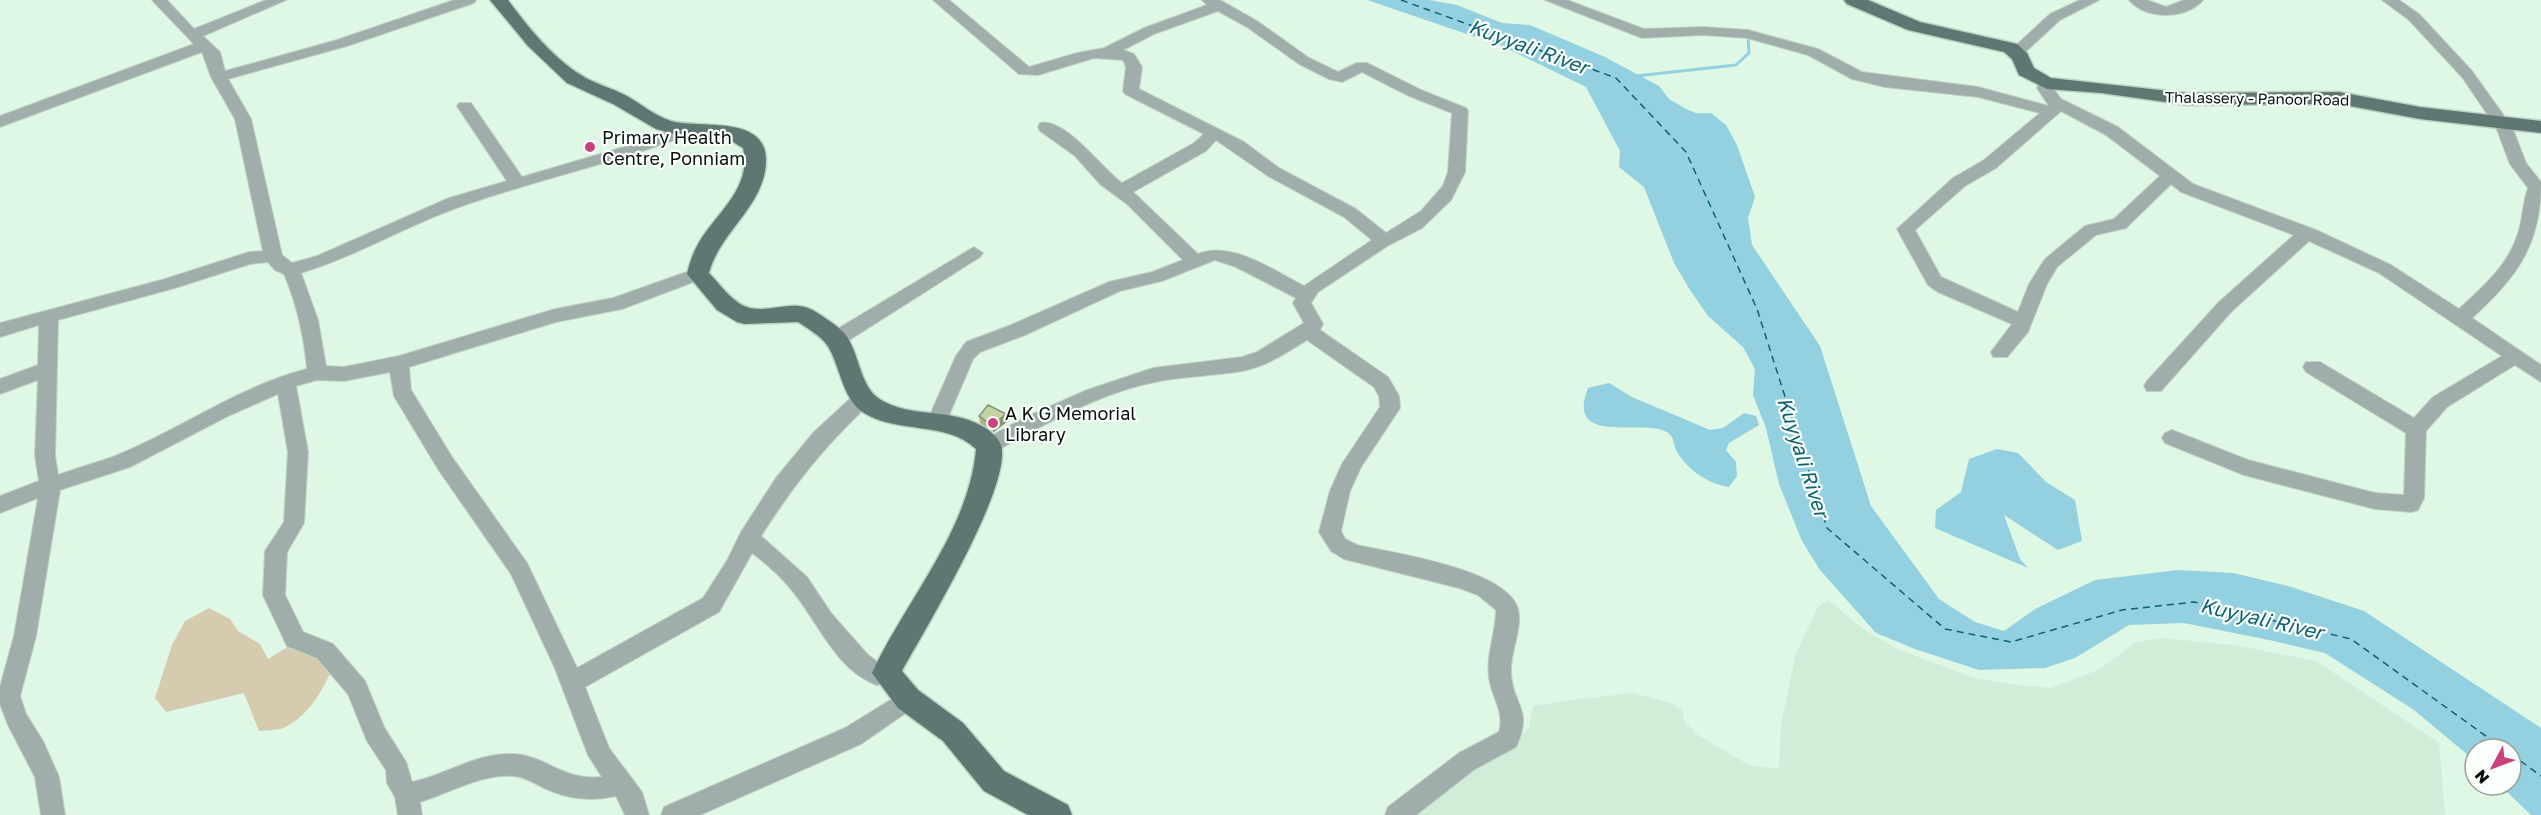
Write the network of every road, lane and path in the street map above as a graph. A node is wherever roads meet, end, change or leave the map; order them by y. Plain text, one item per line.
1 (185, 0) edge
2 (279, 0) edge
3 (469, 0) edge
4 (499, 0) edge
5 (1552, 0) edge
6 (1853, 0) edge
7 (2092, 0) edge
8 (2136, 0) edge
9 (2196, 0) edge
10 (2389, 0) edge
11 (947, 2) edge
12 (1214, 3) edge
13 (163, 4) edge
14 (200, 40) junction
15 (1109, 52) junction
16 (2016, 53) junction
17 (219, 77) junction
18 (2047, 83) junction
19 (465, 106) dead end
20 (2054, 108) junction
21 (0, 122) edge
22 (2501, 122) junction
23 (2541, 127) edge
24 (1046, 128) dead end
25 (687, 129) junction
26 (1214, 133) junction
27 (2170, 176) junction
28 (518, 184) junction
29 (1121, 191) junction
30 (2307, 233) junction
31 (1383, 242) junction
32 (974, 253) dead end
33 (273, 256) junction
34 (1196, 262) junction
35 (291, 270) junction
36 (698, 274) junction
37 (1306, 295) junction
38 (49, 316) junction
39 (2460, 318) junction
40 (2024, 322) junction
41 (0, 330) edge
42 (1308, 331) junction
43 (836, 339) junction
44 (2016, 340) dead end
45 (2000, 352) dead end
46 (2516, 356) junction
47 (399, 363) junction
48 (2313, 367) dead end
49 (47, 369) junction
50 (317, 373) junction
51 (2541, 375) edge
52 (286, 382) junction
53 (2154, 386) dead end
54 (0, 387) edge
55 (862, 399) junction
56 (937, 422) junction
57 (2416, 429) junction
58 (2172, 438) dead end
59 (989, 446) junction
60 (50, 487) junction
61 (0, 505) edge
62 (748, 538) junction
63 (886, 673) junction
64 (572, 683) junction
65 (908, 699) junction
66 (621, 784) junction
67 (408, 804) edge
68 (53, 815) edge
69 (637, 815) edge
70 (673, 815) edge
71 (1057, 815) edge
72 (1397, 815) edge

1 - 13 street
2 - 14 street
3 - 17 street
4 - 25 main road
5 - 20 street
6 - 16 main road
7 - 16 street
8 - 9 street
10 - 22 street
11 - 15 street
12 - 15 street
12 - 31 street
13 - 14 street
14 - 17 street
14 - 21 street
15 - 26 street
16 - 18 main road
17 - 33 street
18 - 20 street
18 - 22 main road, Thalassery - Panoor Road
19 - 28 street
20 - 27 street
20 - 40 street
22 - 23 main road, Thalassery - Panoor Road
22 - 39 street
24 - 29 street
25 - 28 street
25 - 36 main road
26 - 29 street
26 - 31 street
27 - 30 street
27 - 40 street
28 - 35 street
29 - 34 street
30 - 39 street
30 - 53 street
31 - 37 street
32 - 43 street
33 - 35 street
33 - 38 street
34 - 37 street
34 - 56 street
35 - 50 street
36 - 43 main road
36 - 47 street
37 - 42 street
38 - 41 street
38 - 49 street
39 - 46 street
40 - 44 street
40 - 45 street
42 - 59 street
42 - 72 street
43 - 55 main road
46 - 51 street
46 - 57 street
47 - 50 street
47 - 64 street
48 - 57 street
49 - 54 street
49 - 60 street
50 - 52 street
52 - 60 street
52 - 67 street
55 - 56 main road
55 - 62 street
56 - 59 main road
57 - 58 street
59 - 63 main road
60 - 61 street
60 - 68 street
62 - 63 street
62 - 64 street
63 - 65 main road
64 - 66 street
65 - 70 street
65 - 71 main road
66 - 67 street
66 - 69 street

